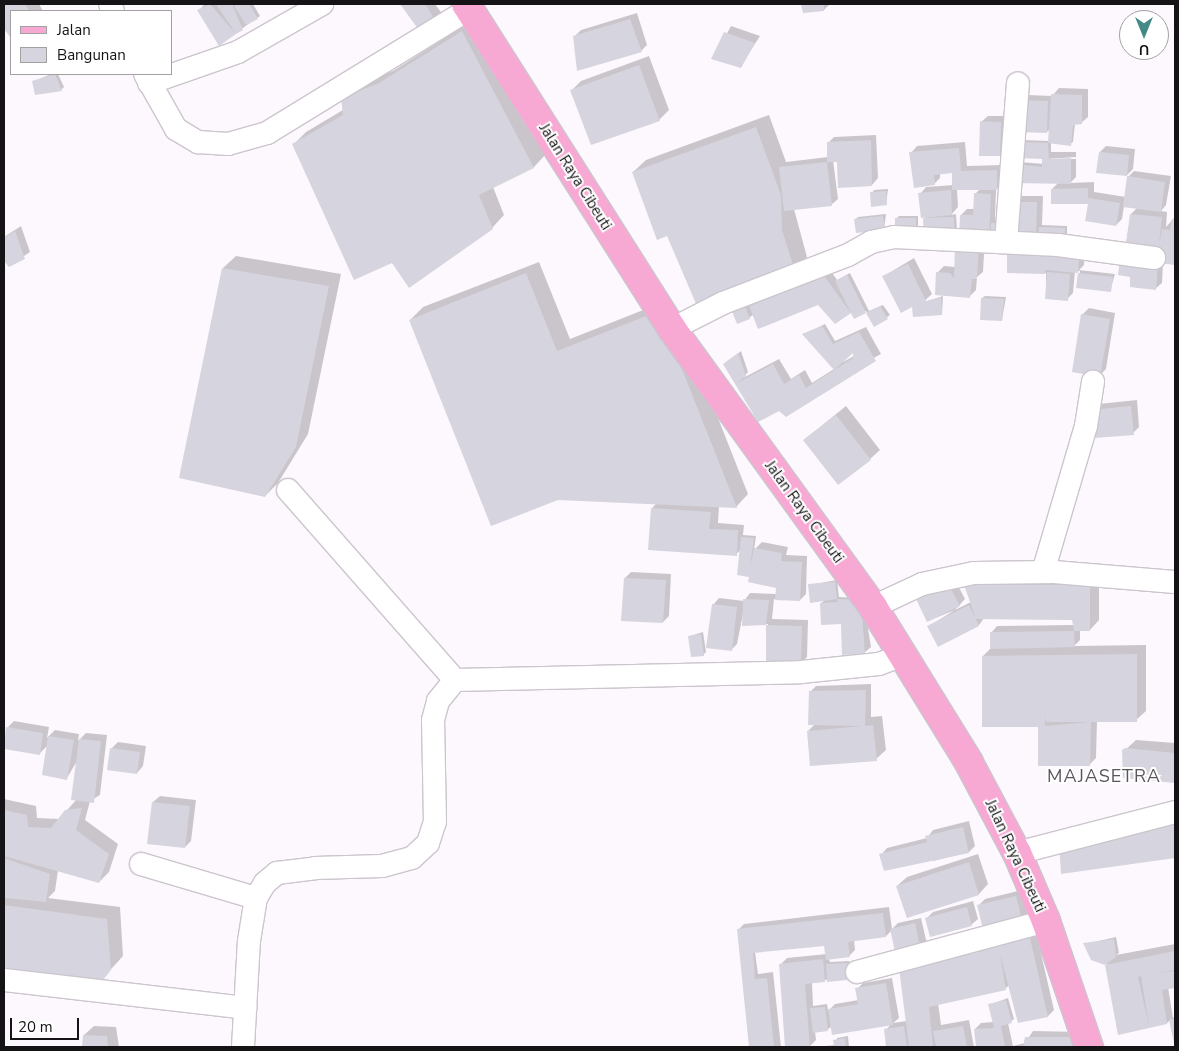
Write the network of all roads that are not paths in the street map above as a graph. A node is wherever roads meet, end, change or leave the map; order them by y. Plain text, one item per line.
1 (315, 6) edge
2 (467, 6) edge
3 (172, 71) edge
4 (147, 78) edge
5 (1018, 83) dead end
6 (1006, 242) junction
7 (1154, 258) dead end
8 (672, 329) junction
9 (1092, 382) dead end
10 (288, 490) dead end
11 (1043, 572) junction
12 (1175, 582) edge
13 (873, 608) junction
14 (903, 655) junction
15 (455, 680) junction
16 (1175, 812) edge
17 (1017, 854) junction
18 (141, 864) dead end
19 (256, 898) junction
20 (1046, 921) junction
21 (857, 972) dead end
22 (4, 980) edge
23 (245, 1008) junction
24 (242, 1047) edge
25 (1089, 1047) edge

1 - 3 street
2 - 4 street
2 - 8 main road, Jalan Raya Cibeuti
5 - 6 street
6 - 7 street
6 - 8 street
8 - 13 main road, Jalan Raya Cibeuti
9 - 11 street
10 - 15 street
11 - 12 street
11 - 13 street
13 - 14 main road, Jalan Raya Cibeuti
14 - 15 street
14 - 17 main road, Jalan Raya Cibeuti
15 - 19 street
16 - 17 street
17 - 20 main road, Jalan Raya Cibeuti
18 - 19 street
19 - 23 street
20 - 21 street
20 - 25 main road, Jalan Raya Cibeuti
22 - 23 street
23 - 24 street

